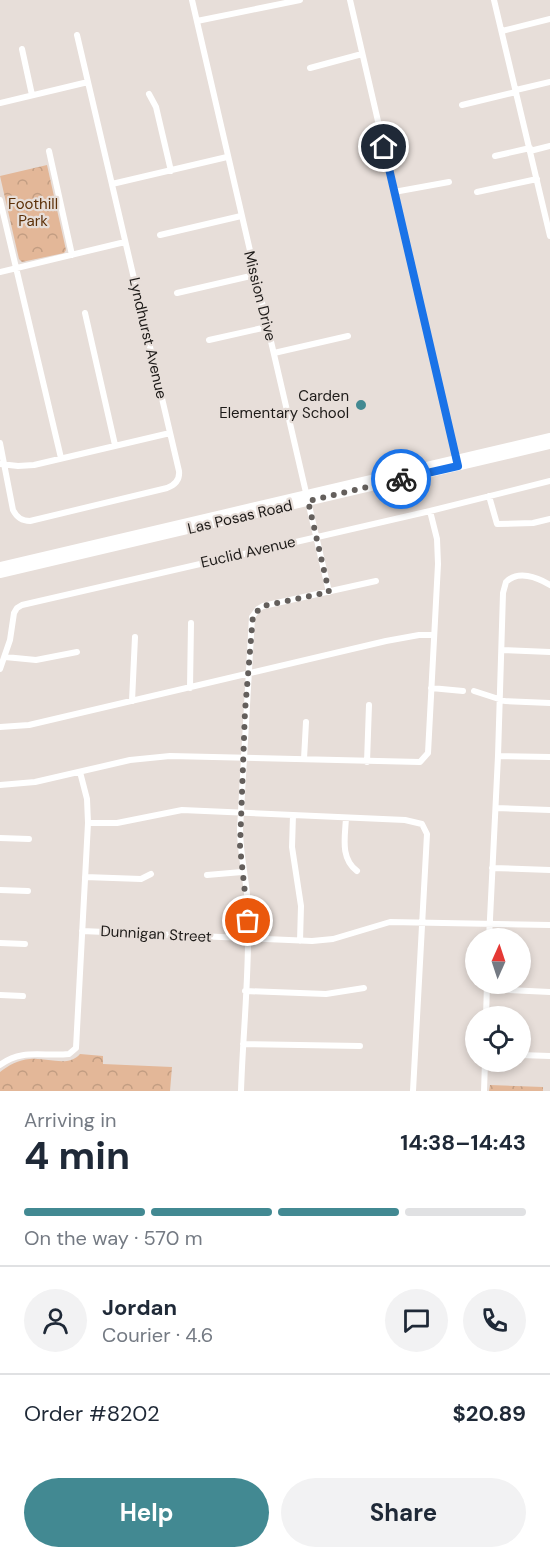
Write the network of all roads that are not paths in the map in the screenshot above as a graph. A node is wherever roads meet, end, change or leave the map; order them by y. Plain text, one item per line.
1 (192, 0) edge
2 (300, 0) edge
3 (350, 0) edge
4 (494, 0) edge
5 (550, 19) edge
6 (197, 21) junction
7 (502, 30) junction
8 (77, 35) dead end
9 (22, 49) dead end
10 (362, 54) junction
11 (310, 68) dead end
12 (88, 82) junction
13 (550, 82) edge
14 (516, 91) junction
15 (149, 94) dead end
16 (32, 95) junction
17 (0, 103) edge
18 (462, 105) dead end
19 (550, 146) edge
20 (530, 150) junction
21 (49, 151) dead end
22 (495, 156) dead end
23 (227, 158) junction
24 (171, 171) junction
25 (537, 179) junction
26 (449, 182) dead end
27 (112, 184) junction
28 (394, 192) junction
29 (477, 192) dead end
30 (0, 200) edge
31 (548, 212) edge
32 (241, 216) junction
33 (160, 235) dead end
34 (550, 236) edge
35 (125, 242) junction
36 (72, 255) junction
37 (16, 268) junction
38 (0, 272) edge
39 (255, 275) junction
40 (177, 293) dead end
41 (85, 313) dead end
42 (267, 327) junction
43 (348, 336) dead end
44 (209, 340) dead end
45 (274, 353) junction
46 (170, 433) junction
47 (550, 438) edge
48 (0, 443) edge
49 (550, 445) edge
50 (115, 446) junction
51 (61, 458) junction
52 (457, 463) junction
53 (3, 465) edge
54 (550, 481) edge
55 (489, 496) junction
56 (306, 497) junction
57 (430, 511) junction
58 (550, 519) edge
59 (316, 537) junction
60 (0, 566) edge
61 (0, 574) edge
62 (376, 581) dead end
63 (550, 585) edge
64 (329, 592) junction
65 (191, 623) dead end
66 (434, 635) junction
67 (135, 637) dead end
68 (502, 650) junction
69 (77, 652) dead end
70 (550, 652) edge
71 (5, 657) junction
72 (0, 669) edge
73 (247, 673) junction
74 (190, 688) junction
75 (431, 688) junction
76 (463, 691) dead end
77 (474, 692) dead end
78 (500, 700) junction
79 (132, 701) junction
80 (550, 703) edge
81 (369, 705) dead end
82 (306, 722) dead end
83 (0, 727) edge
84 (498, 756) junction
85 (243, 757) junction
86 (550, 758) edge
87 (304, 759) junction
88 (367, 762) junction
89 (81, 771) junction
90 (0, 785) edge
91 (496, 808) junction
92 (550, 810) edge
93 (241, 814) junction
94 (293, 815) junction
95 (346, 818) junction
96 (88, 823) junction
97 (0, 838) edge
98 (29, 839) dead end
99 (492, 868) junction
100 (550, 870) edge
101 (357, 871) dead end
102 (242, 872) junction
103 (151, 874) dead end
104 (207, 874) dead end
105 (85, 877) junction
106 (0, 890) edge
107 (28, 891) dead end
108 (422, 922) junction
109 (489, 924) junction
110 (550, 925) edge
111 (489, 928) edge
112 (82, 931) junction
113 (248, 939) junction
114 (300, 941) junction
115 (0, 943) edge
116 (25, 944) dead end
117 (364, 988) dead end
118 (531, 990) edge
119 (245, 991) junction
120 (550, 992) edge
121 (0, 995) edge
122 (23, 996) dead end
123 (243, 1044) junction
124 (360, 1046) dead end
125 (531, 1055) edge
126 (550, 1056) edge
127 (0, 1065) edge
128 (485, 1072) edge
129 (241, 1091) edge
130 (413, 1091) edge
131 (484, 1091) edge

1 - 6 street, Mission Drive
2 - 6 street
3 - 10 street
4 - 7 street
5 - 7 street
6 - 23 street, Mission Drive
7 - 14 street
8 - 12 street, Lyndhurst Avenue
9 - 16 street
10 - 11 street
10 - 28 street
12 - 16 street
12 - 27 street, Lyndhurst Avenue
13 - 14 street
14 - 18 street
14 - 20 street
15 - 24 street
16 - 17 street
19 - 20 street
20 - 22 street
20 - 25 street
21 - 36 street
23 - 24 street
23 - 32 street, Mission Drive
24 - 27 street
25 - 29 street
25 - 31 street
26 - 28 street
27 - 35 street, Lyndhurst Avenue
28 - 52 street
30 - 37 street
31 - 34 street
32 - 33 street
32 - 39 street, Mission Drive
35 - 36 street
35 - 46 street, Lyndhurst Avenue
36 - 37 street
37 - 38 street
37 - 51 street
39 - 40 street
39 - 42 street, Mission Drive
41 - 50 street
42 - 44 street
42 - 45 street, Mission Drive
43 - 45 street
45 - 56 street, Mission Drive
46 - 50 street
46 - 53 street, Lyndhurst Avenue
47 - 52 main road, Las Posas Road
48 - 53 street
49 - 52 main road, Las Posas Road
50 - 51 street
51 - 53 street
52 - 56 main road, Las Posas Road
54 - 55 street, Euclid Avenue
55 - 57 street, Euclid Avenue
55 - 58 street
56 - 59 street, Mission Drive
56 - 60 main road, Las Posas Road
56 - 61 main road, Las Posas Road
57 - 59 street, Euclid Avenue
57 - 66 street
59 - 64 street, Mission Drive
59 - 71 street, Euclid Avenue
62 - 64 street
63 - 68 street
64 - 73 street
65 - 74 street
66 - 73 street
66 - 75 street
67 - 79 street
68 - 70 street
68 - 78 street
69 - 71 street
71 - 72 street
73 - 74 street
73 - 85 street
74 - 79 street
75 - 76 street
75 - 88 street
77 - 78 street
78 - 80 street
78 - 84 street
79 - 83 street
81 - 88 street
82 - 87 street
84 - 86 street
84 - 91 street
85 - 87 street
85 - 89 street
85 - 93 street
87 - 88 street
89 - 90 street
89 - 96 street
91 - 92 street
91 - 99 street
93 - 94 street
93 - 96 street
93 - 102 street
94 - 95 street
94 - 114 street
95 - 101 street
95 - 108 street
96 - 105 street
97 - 98 street
99 - 100 street
99 - 109 street
102 - 104 street
102 - 113 street
103 - 105 street
105 - 112 street
106 - 107 street
108 - 109 street, Dunnigan Street
108 - 114 street, Dunnigan Street
108 - 130 street
109 - 110 street, Dunnigan Street
109 - 111 street
112 - 113 street, Dunnigan Street
112 - 127 street
113 - 114 street, Dunnigan Street
113 - 119 street
115 - 116 street
117 - 119 street
118 - 120 street
119 - 123 street
121 - 122 street
123 - 124 street
123 - 129 street
125 - 126 street
128 - 131 street

